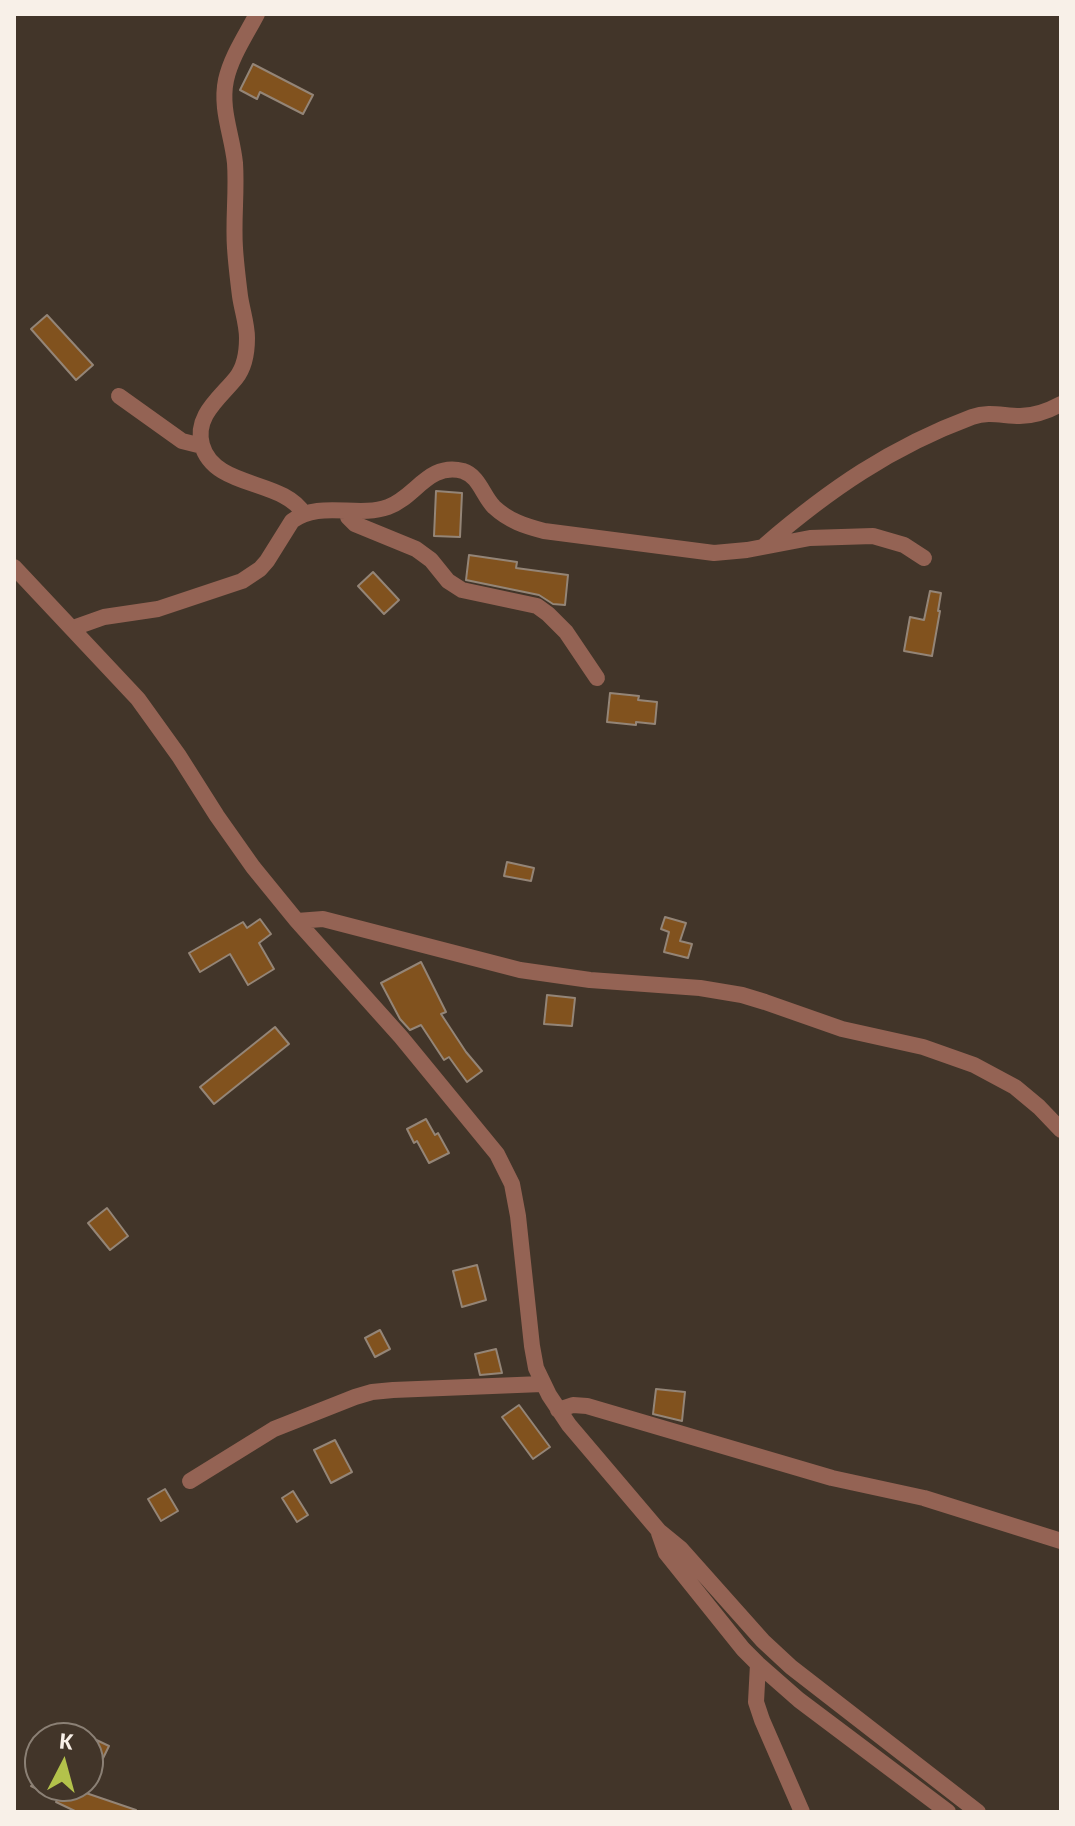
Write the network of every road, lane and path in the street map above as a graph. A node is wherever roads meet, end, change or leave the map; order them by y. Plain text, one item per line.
1 (257, 14) edge
2 (119, 396) dead end
3 (1061, 404) edge
4 (202, 446) junction
5 (347, 511) junction
6 (304, 514) junction
7 (763, 546) junction
8 (924, 558) dead end
9 (14, 567) edge
10 (73, 628) junction
11 (597, 678) dead end
12 (297, 921) junction
13 (1061, 1130) edge
14 (542, 1384) junction
15 (558, 1410) junction
16 (190, 1481) dead end
17 (659, 1531) junction
18 (1061, 1541) edge
19 (758, 1664) junction
20 (802, 1812) edge
21 (948, 1812) edge
22 (978, 1812) edge

1 - 4 street
2 - 4 street
3 - 7 street
4 - 6 street
5 - 6 street
5 - 7 street
5 - 11 street
6 - 10 street
7 - 8 street
9 - 10 street
10 - 12 street
12 - 13 street
12 - 14 street
14 - 15 street
14 - 16 street
15 - 17 street
15 - 18 street
17 - 19 street
17 - 22 street
19 - 20 street
19 - 21 street

